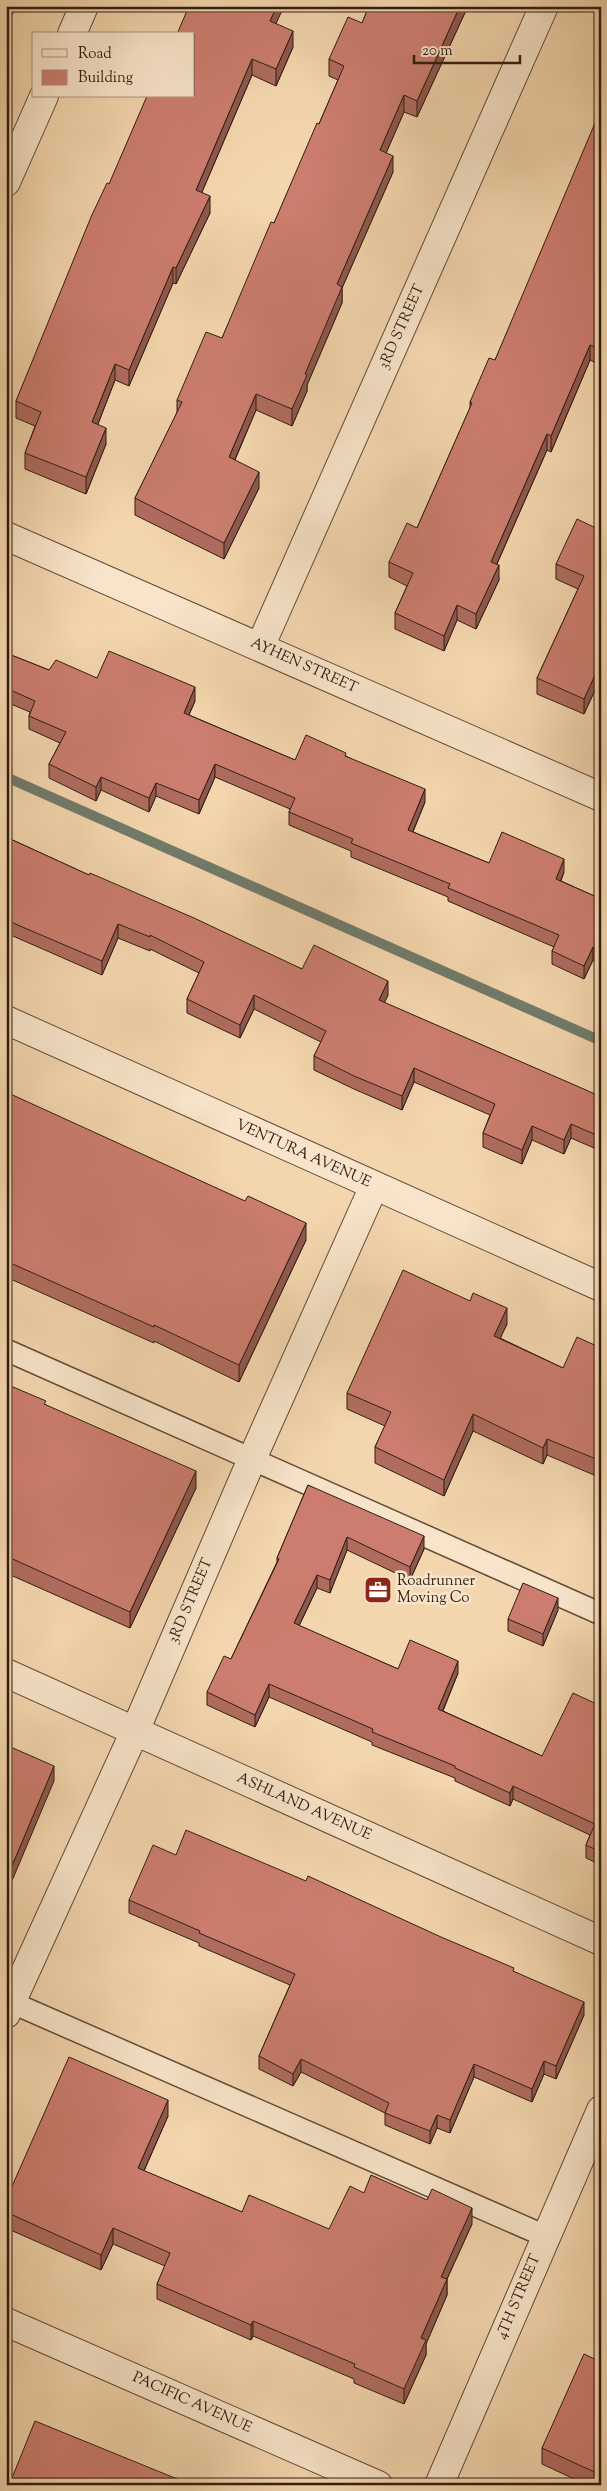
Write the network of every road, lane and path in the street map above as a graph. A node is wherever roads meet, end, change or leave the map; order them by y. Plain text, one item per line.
1 (84, 6) edge
2 (544, 6) edge
3 (73, 32) edge
4 (43, 98) edge
5 (6, 182) edge
6 (6, 536) edge
7 (260, 647) junction
8 (601, 797) edge
9 (6, 1020) edge
10 (374, 1186) junction
11 (601, 1286) edge
12 (6, 1350) edge
13 (252, 1459) junction
14 (601, 1614) edge
15 (6, 1673) edge
16 (135, 1731) junction
17 (601, 1942) edge
18 (8, 2005) edge
19 (601, 2110) edge
20 (545, 2236) junction
21 (6, 2322) edge
22 (378, 2485) edge
23 (439, 2485) edge

1 - 3 street
2 - 7 street, 3RD STREET
4 - 5 street
6 - 7 street, AYHEN STREET
7 - 8 street, AYHEN STREET
9 - 10 street, VENTURA AVENUE
10 - 11 street, VENTURA AVENUE
10 - 13 street, 3RD STREET
12 - 13 lane
13 - 14 lane
13 - 16 street, 3RD STREET
15 - 16 street, ASHLAND AVENUE
16 - 17 street, ASHLAND AVENUE
16 - 18 street, 3RD STREET
18 - 20 lane
19 - 20 street, 4TH STREET
20 - 23 street, 4TH STREET
21 - 22 street, PACIFIC AVENUE

